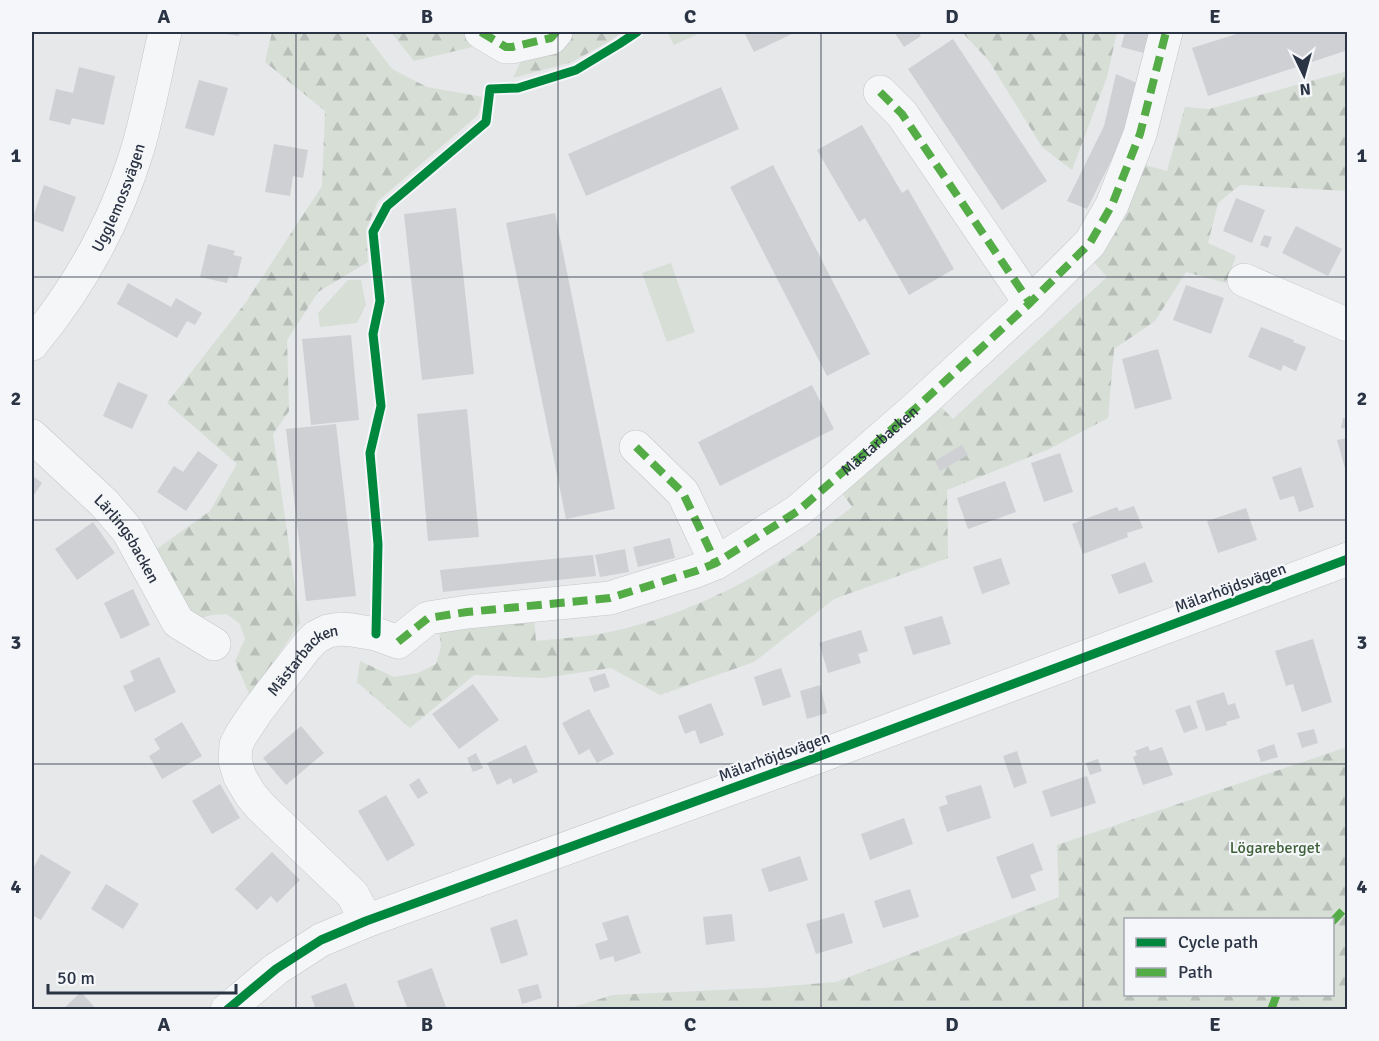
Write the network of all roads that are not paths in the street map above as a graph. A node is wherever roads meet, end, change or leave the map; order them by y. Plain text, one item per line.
1 (165, 32) edge
2 (482, 32) edge
3 (556, 32) edge
4 (1166, 32) edge
5 (880, 92) dead end
6 (1245, 280) dead end
7 (1030, 303) junction
8 (1347, 325) edge
9 (32, 344) edge
10 (32, 436) edge
11 (636, 447) dead end
12 (1347, 559) edge
13 (716, 563) junction
14 (214, 644) dead end
15 (366, 921) junction
16 (226, 1010) edge

1 - 9 street, Ugglemossvägen
2 - 3 street
4 - 7 street, Mästarbacken
5 - 7 street
6 - 8 street
7 - 13 street, Mästarbacken
10 - 14 street, Lärlingsbacken
11 - 13 street
12 - 15 street, Mälarhöjdsvägen
13 - 15 street, Mästarbacken
15 - 16 street, Mälarhöjdsvägen

